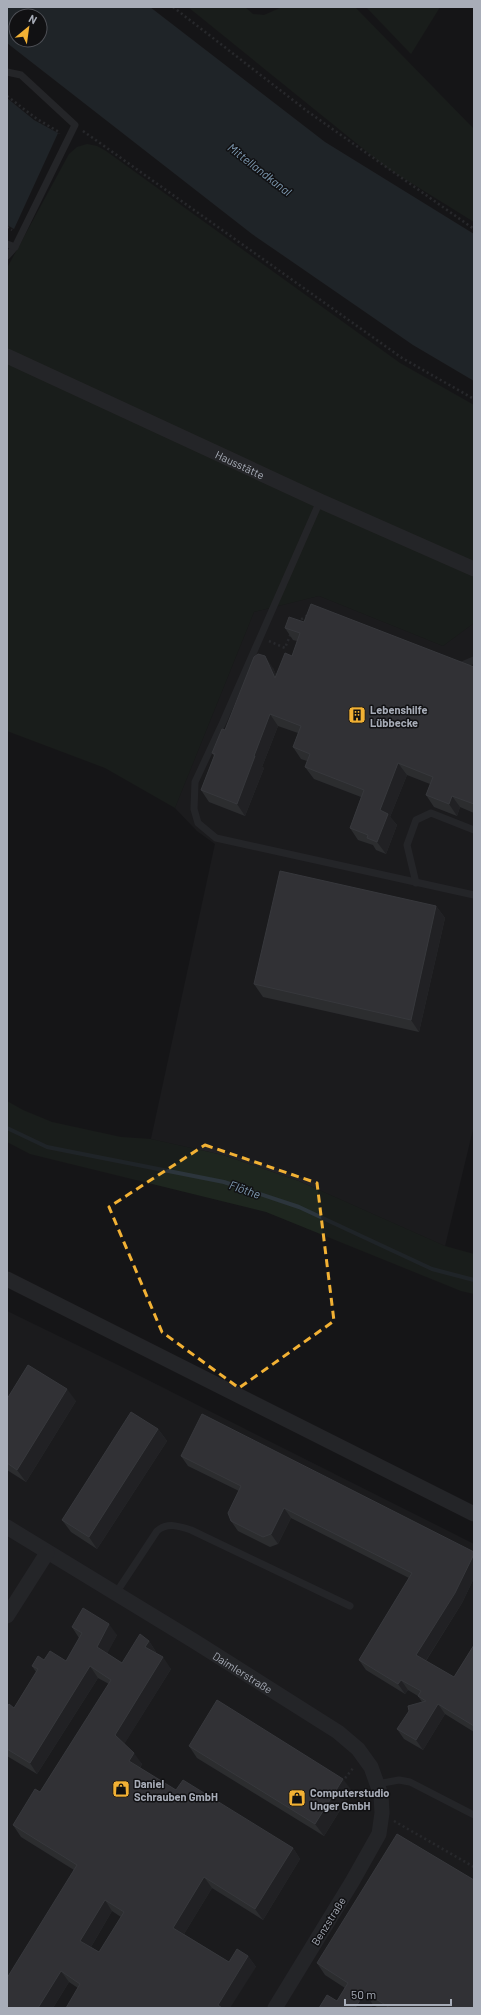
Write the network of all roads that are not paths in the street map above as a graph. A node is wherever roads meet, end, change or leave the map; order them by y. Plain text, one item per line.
1 (7, 72) edge
2 (7, 244) edge
3 (15, 247) junction
4 (7, 256) edge
5 (7, 356) edge
6 (320, 501) junction
7 (474, 569) edge
8 (474, 660) edge
9 (462, 665) edge
10 (474, 830) edge
11 (416, 883) junction
12 (474, 895) edge
13 (7, 1279) edge
14 (474, 1514) edge
15 (7, 1527) edge
16 (47, 1552) junction
17 (116, 1593) junction
18 (350, 1606) dead end
19 (7, 1616) edge
20 (377, 1784) junction
21 (474, 1815) edge
22 (379, 1834) joint
23 (275, 2008) edge

1 - 3 lane
2 - 3 lane
3 - 4 lane
5 - 6 street, Hausstätte
6 - 7 street, Hausstätte
6 - 11 lane
8 - 9 lane
10 - 11 lane
11 - 12 lane
13 - 14 street
15 - 16 street, Daimlerstraße
16 - 17 street, Daimlerstraße
16 - 19 street
17 - 18 lane
17 - 20 street, Daimlerstraße
20 - 21 lane
20 - 22 street, Daimlerstraße
22 - 23 street, Benzstraße

